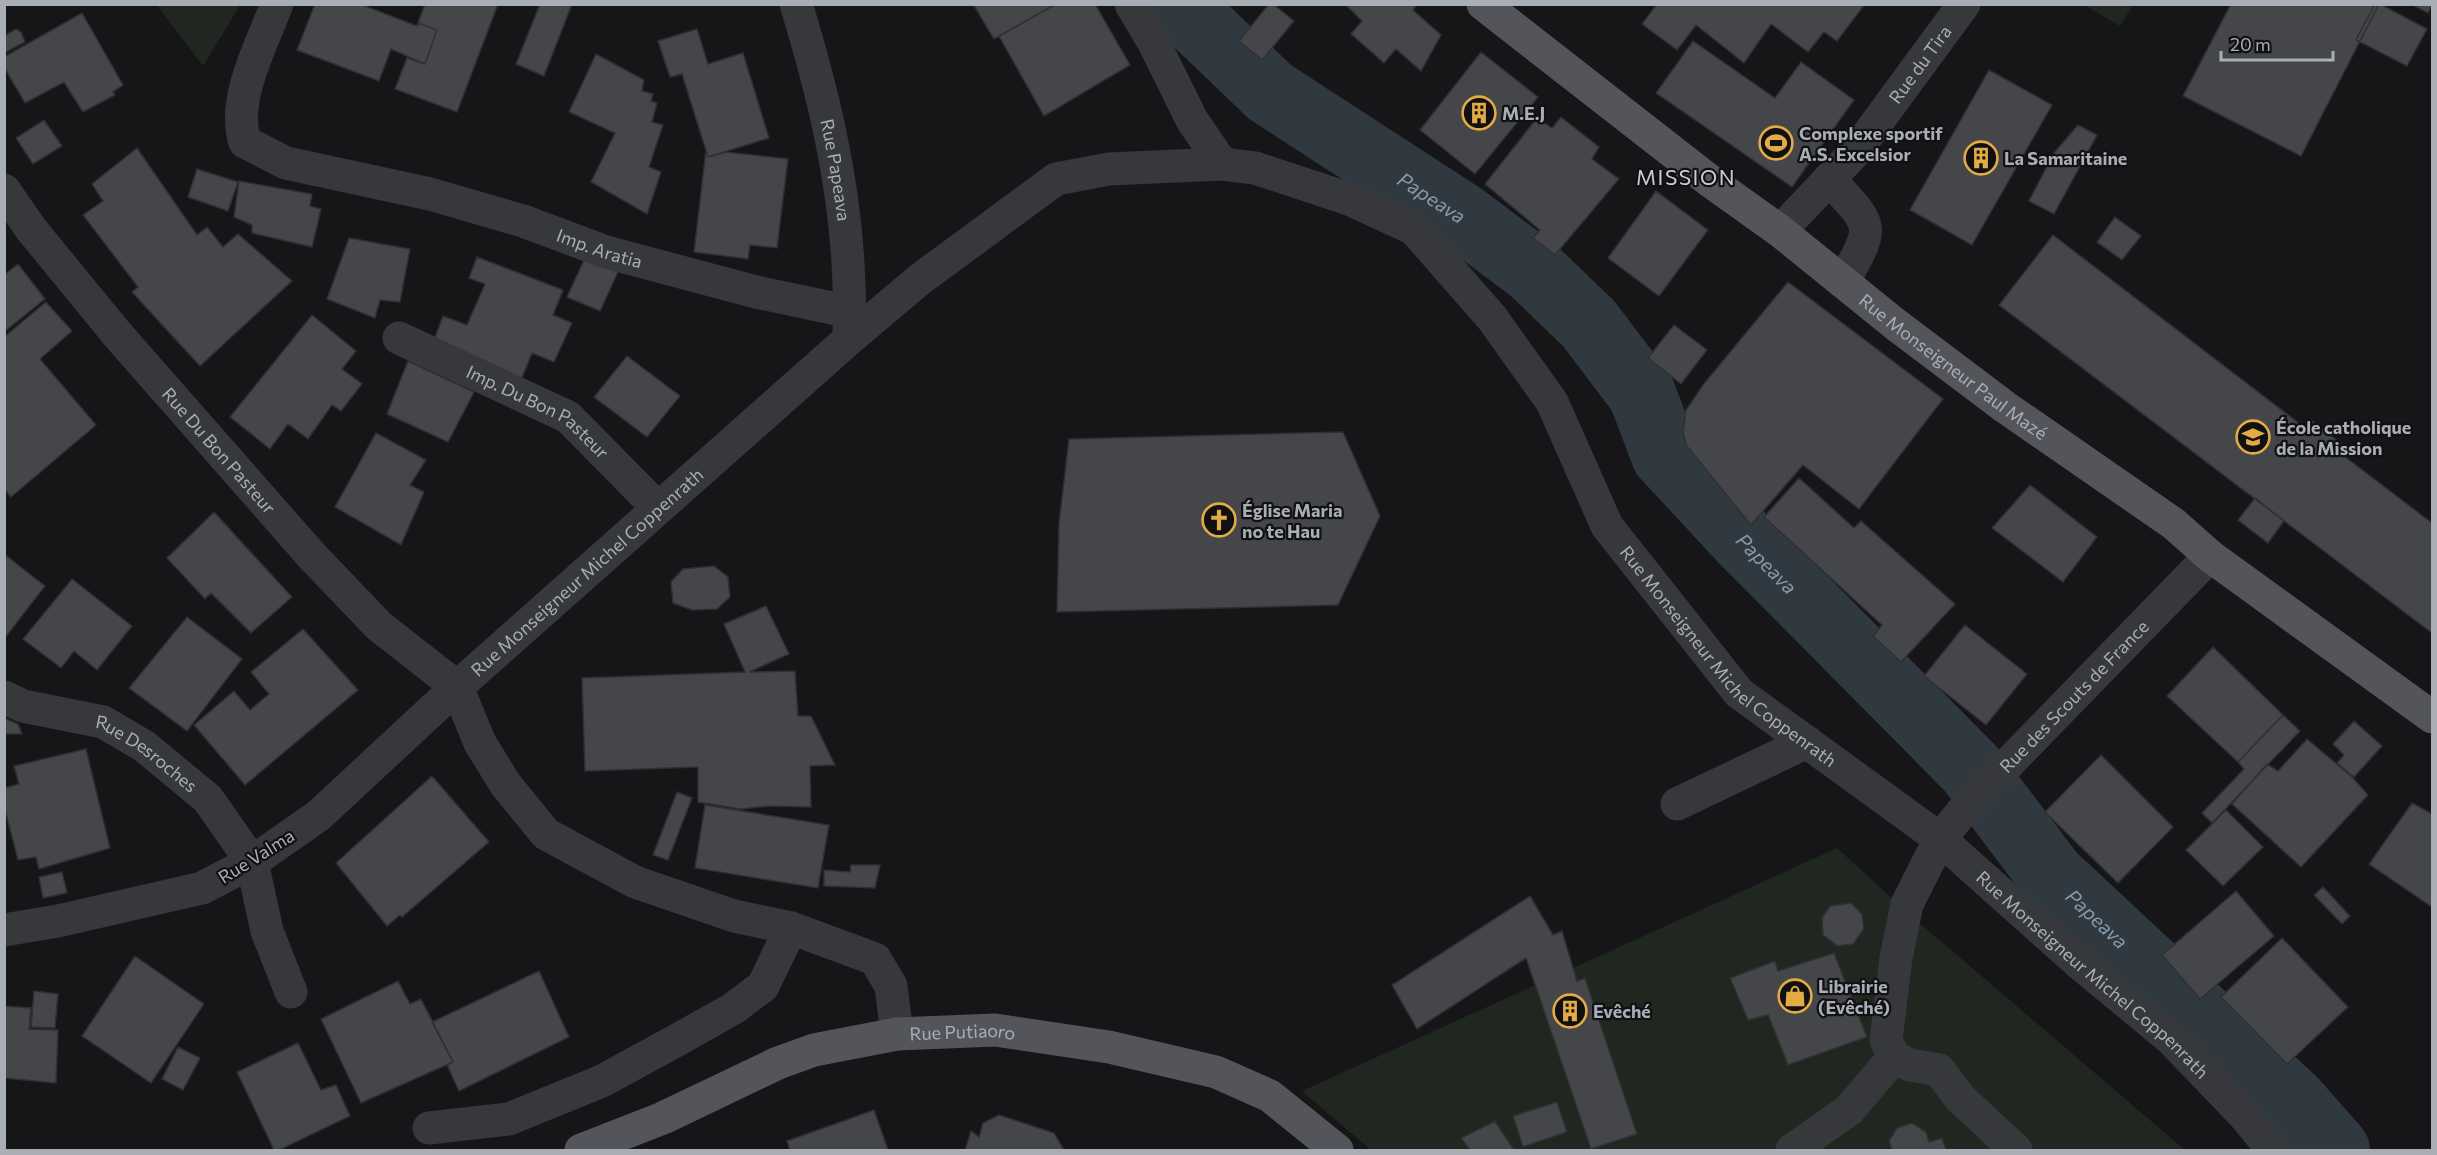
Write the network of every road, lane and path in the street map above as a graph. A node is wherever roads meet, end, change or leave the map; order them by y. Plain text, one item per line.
1 (277, 4) edge
2 (796, 4) edge
3 (1131, 4) edge
4 (1483, 4) edge
5 (1964, 4) edge
6 (1222, 164) junction
7 (1829, 179) junction
8 (4, 190) edge
9 (1780, 231) junction
10 (1843, 282) junction
11 (849, 326) junction
12 (399, 338) dead end
13 (658, 508) junction
14 (2210, 556) junction
15 (458, 687) junction
16 (4, 697) edge
17 (2433, 717) edge
18 (1808, 742) junction
19 (1677, 804) dead end
20 (1940, 838) junction
21 (252, 862) junction
22 (791, 928) junction
23 (4, 930) edge
24 (291, 992) dead end
25 (897, 1034) junction
26 (1894, 1057) junction
27 (429, 1128) dead end
28 (581, 1150) edge
29 (1337, 1150) edge
30 (1792, 1150) edge
31 (2016, 1150) edge
32 (2273, 1150) edge

1 - 11 street, Imp. Aratia
2 - 11 street, Rue Papeava
3 - 6 street
4 - 9 main road, Rue Monseigneur Paul Mazé
5 - 7 street, Rue du Tira
6 - 11 street, Rue Monseigneur Michel Coppenrath
6 - 18 street, Rue Monseigneur Michel Coppenrath
7 - 9 street, Rue du Tira
7 - 10 street
8 - 15 street, Rue Du Bon Pasteur
9 - 10 main road, Rue Monseigneur Paul Mazé
10 - 14 main road, Rue Monseigneur Paul Mazé
11 - 13 street, Rue Monseigneur Michel Coppenrath
12 - 13 street, Imp. Du Bon Pasteur
13 - 15 street, Rue Monseigneur Michel Coppenrath
14 - 17 main road, Rue Monseigneur Paul Mazé
14 - 20 street, Rue des Scouts de France
15 - 21 street, Rue Valma
15 - 22 street, Rue Monseigneur Michel Coppenrath
16 - 21 street, Rue Desroches
18 - 19 street
18 - 20 street, Rue Monseigneur Michel Coppenrath
20 - 26 street, Rue des Scouts de France
20 - 32 street, Rue Monseigneur Michel Coppenrath
21 - 23 street, Rue Valma
21 - 24 street
22 - 25 street, Rue Monseigneur Michel Coppenrath
22 - 27 street
25 - 28 main road, Rue Putiaoro
25 - 29 main road, Rue Putiaoro
26 - 30 street
26 - 31 street

